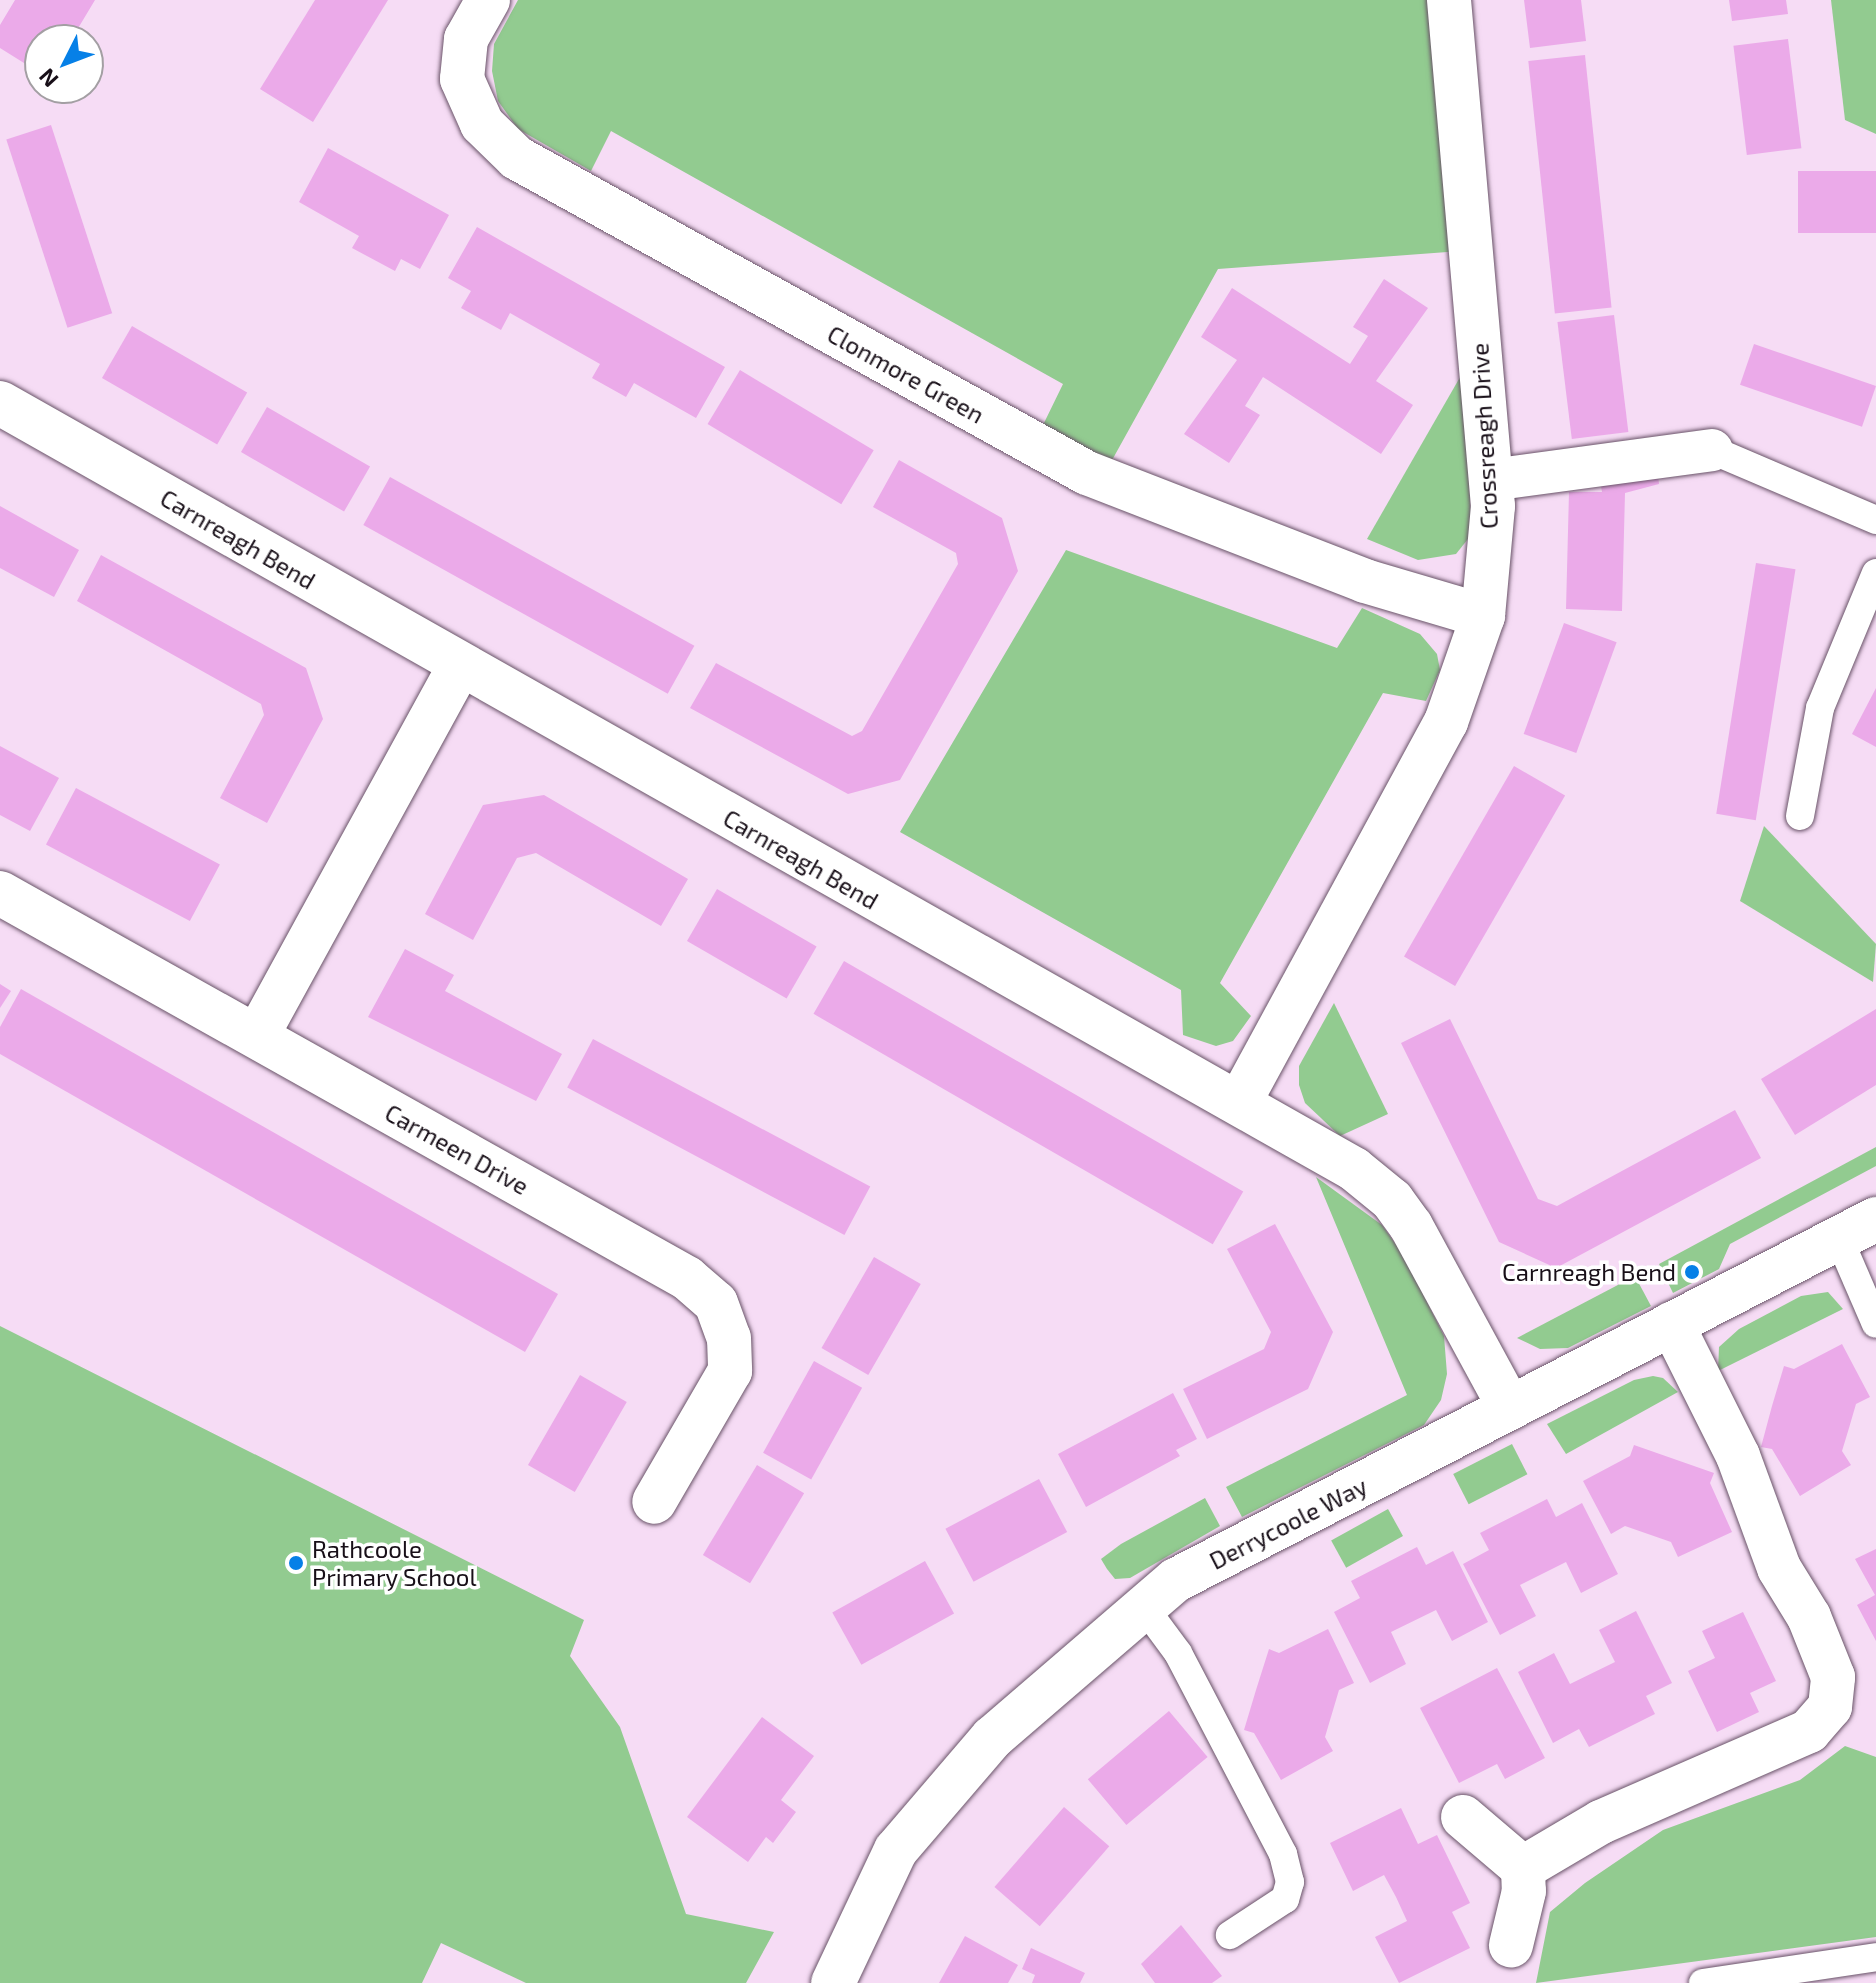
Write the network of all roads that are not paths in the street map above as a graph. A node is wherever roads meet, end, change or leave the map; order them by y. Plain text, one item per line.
1 (488, 0) edge
2 (1449, 0) edge
3 (0, 403) edge
4 (1712, 450) joint
5 (1491, 480) junction
6 (1876, 520) edge
7 (1876, 573) edge
8 (1483, 616) junction
9 (460, 665) junction
10 (1800, 816) dead end
11 (0, 893) edge
12 (257, 1036) junction
13 (1239, 1103) junction
14 (1876, 1219) edge
15 (1840, 1241) junction
16 (1672, 1324) junction
17 (1876, 1324) edge
18 (1510, 1408) junction
19 (654, 1502) dead end
20 (1144, 1607) junction
21 (1463, 1817) dead end
22 (1523, 1868) junction
23 (1230, 1935) dead end
24 (1511, 1945) dead end
25 (1876, 1957) edge
26 (833, 1983) edge
27 (1703, 1983) edge

1 - 8 street, Clonmore Green
2 - 5 street, Crossreagh Drive
3 - 9 street, Carnreagh Bend
4 - 5 street
4 - 6 lane
5 - 8 street, Crossreagh Drive
7 - 10 lane
8 - 13 street, Crossreagh Drive
9 - 12 street
9 - 13 street, Carnreagh Bend
11 - 12 street, Carmeen Drive
12 - 19 street, Carmeen Drive
13 - 18 street, Carnreagh Bend
14 - 15 street, Derrycoole Way
15 - 16 street, Derrycoole Way
15 - 17 lane
16 - 18 street, Derrycoole Way
16 - 22 street
18 - 20 street, Derrycoole Way
20 - 23 lane
20 - 26 street, Derrycoole Way
21 - 22 street
22 - 24 street
25 - 27 lane

